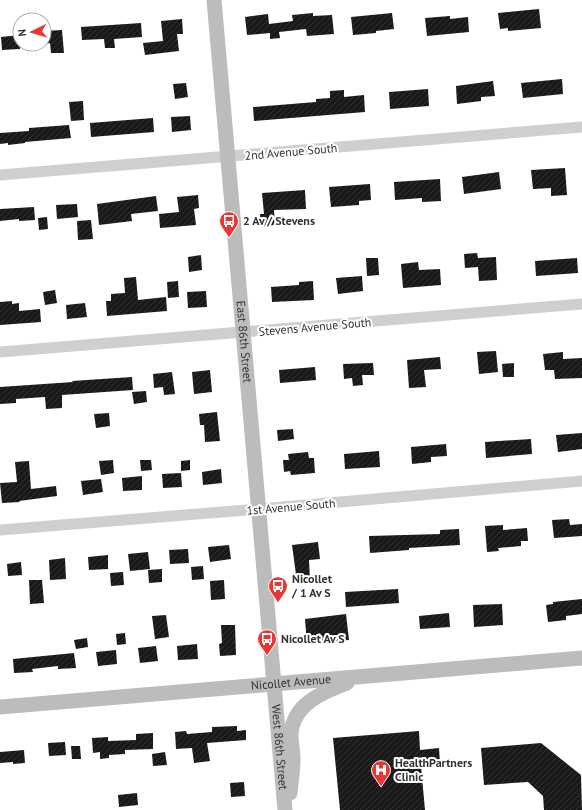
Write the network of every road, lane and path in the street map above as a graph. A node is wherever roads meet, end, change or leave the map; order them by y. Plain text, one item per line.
1 (214, 0) edge
2 (582, 127) edge
3 (228, 157) junction
4 (0, 175) edge
5 (582, 304) edge
6 (243, 333) junction
7 (0, 352) edge
8 (582, 482) edge
9 (259, 510) junction
10 (0, 530) edge
11 (582, 658) edge
12 (373, 676) junction
13 (274, 684) junction
14 (0, 707) edge
15 (286, 810) edge

1 - 3 street, East 86th Street
2 - 3 street, 2nd Avenue South
3 - 4 street, 2nd Avenue South
3 - 6 street, East 86th Street
5 - 6 street, Stevens Avenue South
6 - 7 street, Stevens Avenue South
6 - 9 street, East 86th Street
8 - 9 street, 1st Avenue South
9 - 10 street, 1st Avenue South
9 - 13 street, East 86th Street
11 - 12 street, Nicollet Avenue
12 - 13 street, Nicollet Avenue
12 - 15 street
13 - 14 street, Nicollet Avenue
13 - 15 street, West 86th Street

